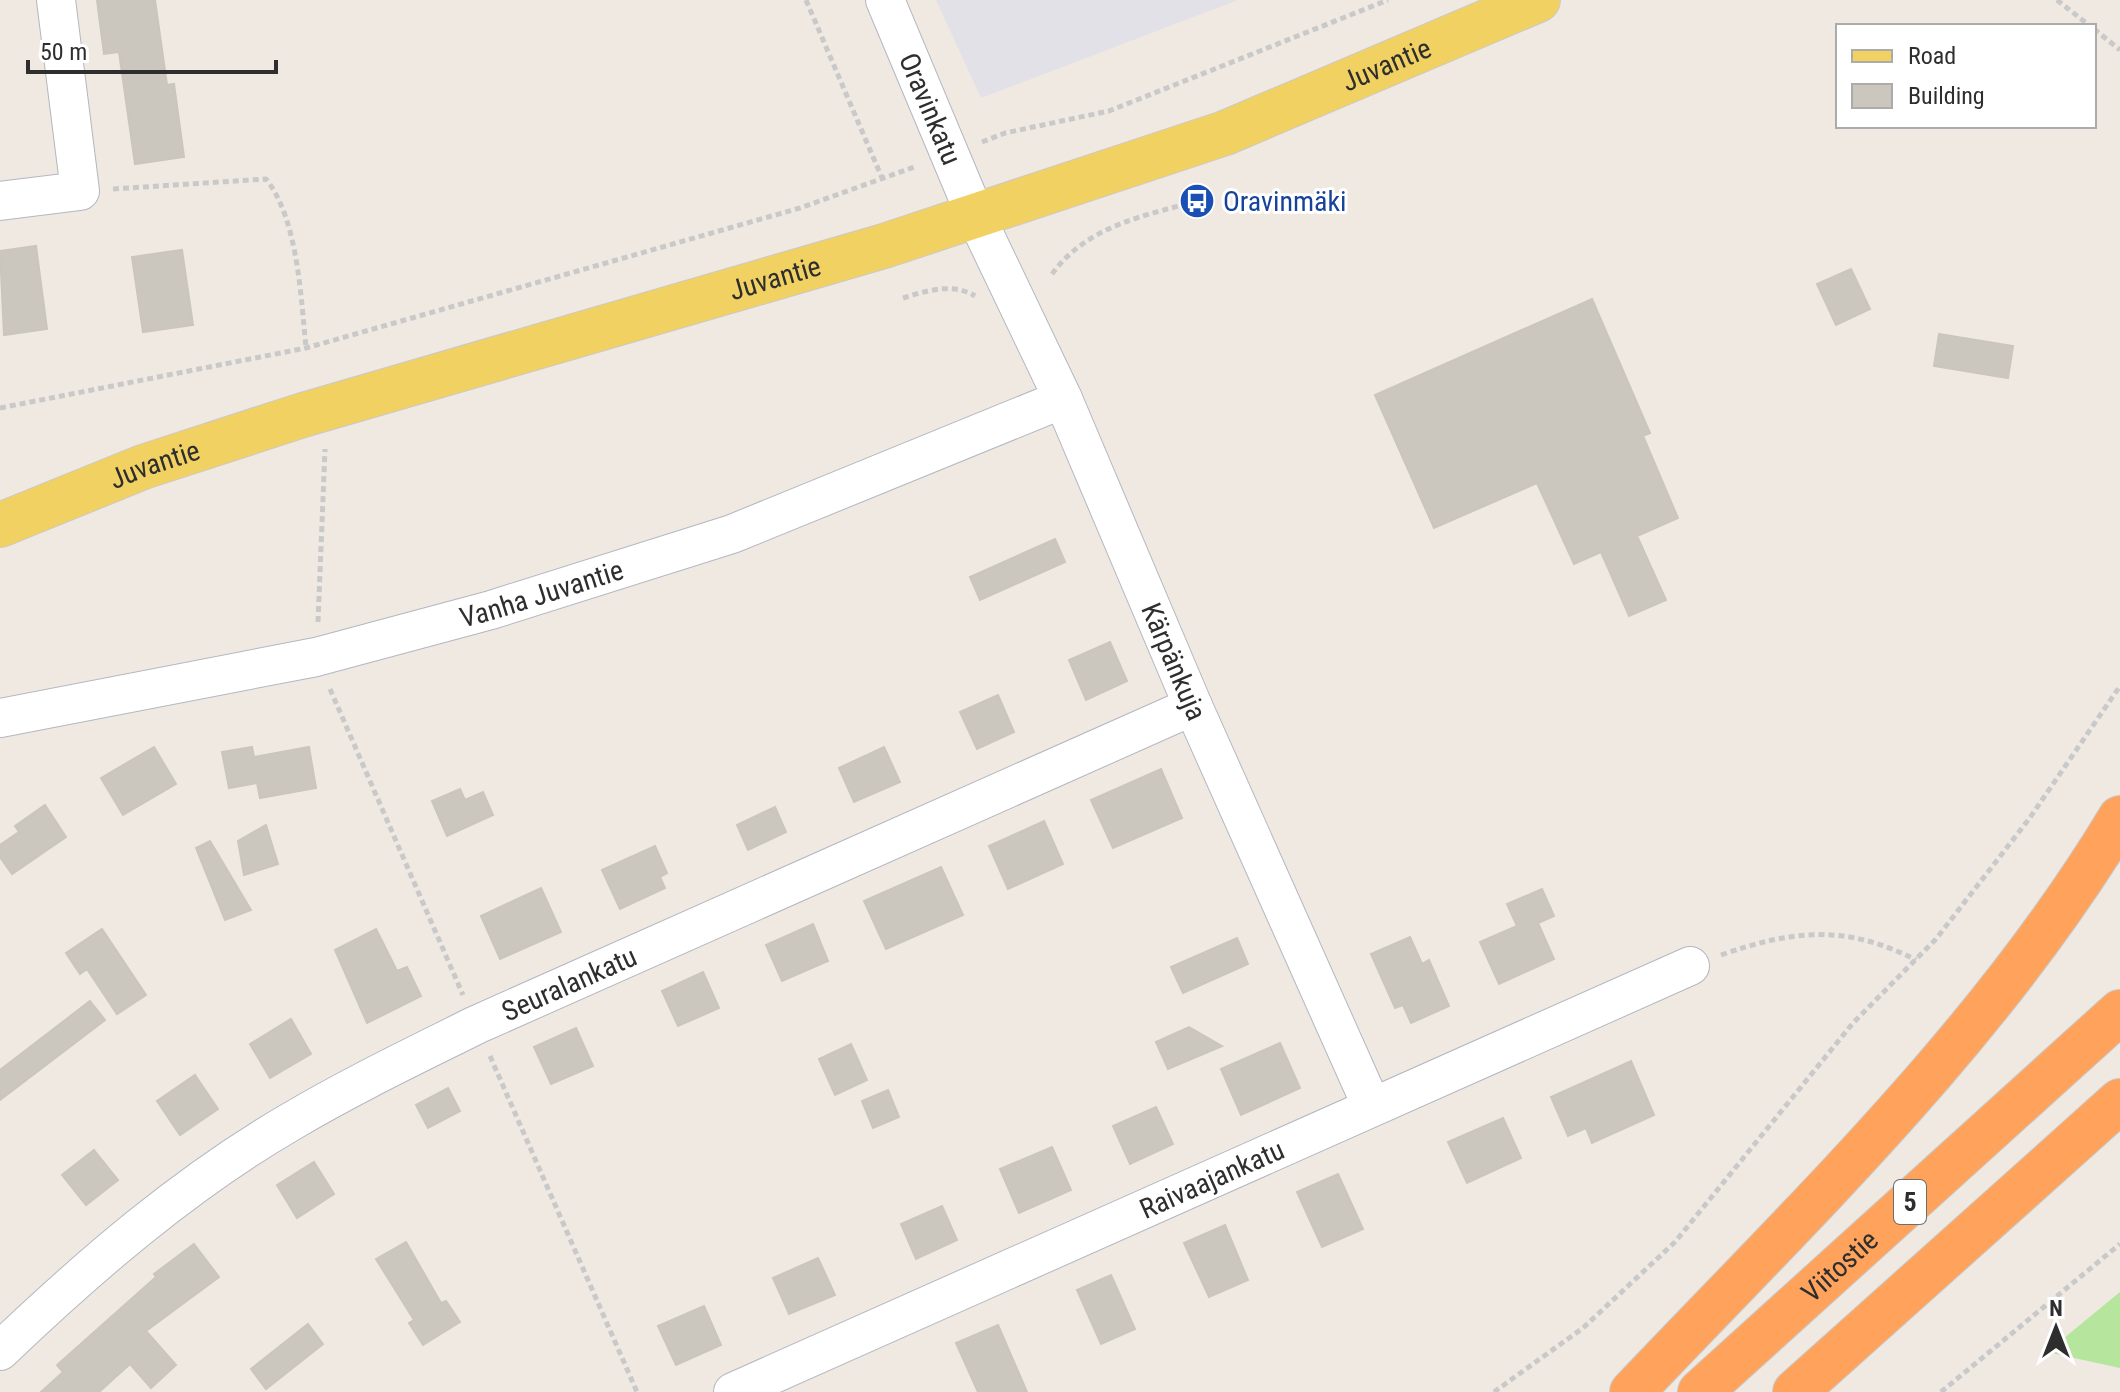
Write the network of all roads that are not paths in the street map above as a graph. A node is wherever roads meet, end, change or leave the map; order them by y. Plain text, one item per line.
1 (56, 0) edge
2 (885, 0) edge
3 (1538, 0) edge
4 (0, 201) edge
5 (976, 217) junction
6 (1063, 399) junction
7 (0, 525) edge
8 (1193, 706) junction
9 (0, 718) edge
10 (2120, 818) edge
11 (1690, 966) road end
12 (2120, 1012) edge
13 (2120, 1101) edge
14 (1372, 1107) junction
15 (0, 1351) edge
16 (733, 1392) edge
17 (1632, 1392) edge
18 (1700, 1392) edge
19 (1795, 1392) edge

1 - 4 street
2 - 5 street, Oravinkatu
3 - 5 main road, Juvantie
5 - 6 street, Kärpänkuja
5 - 7 main road, Juvantie
6 - 8 street, Kärpänkuja
6 - 9 street, Vanha Juvantie
8 - 14 street, Kärpänkuja
8 - 15 street, Seuralankatu
10 - 17 highway
11 - 14 street, Raivaajankatu
12 - 18 highway, Viitostie / 5
13 - 19 highway, 5
14 - 16 street, Raivaajankatu

